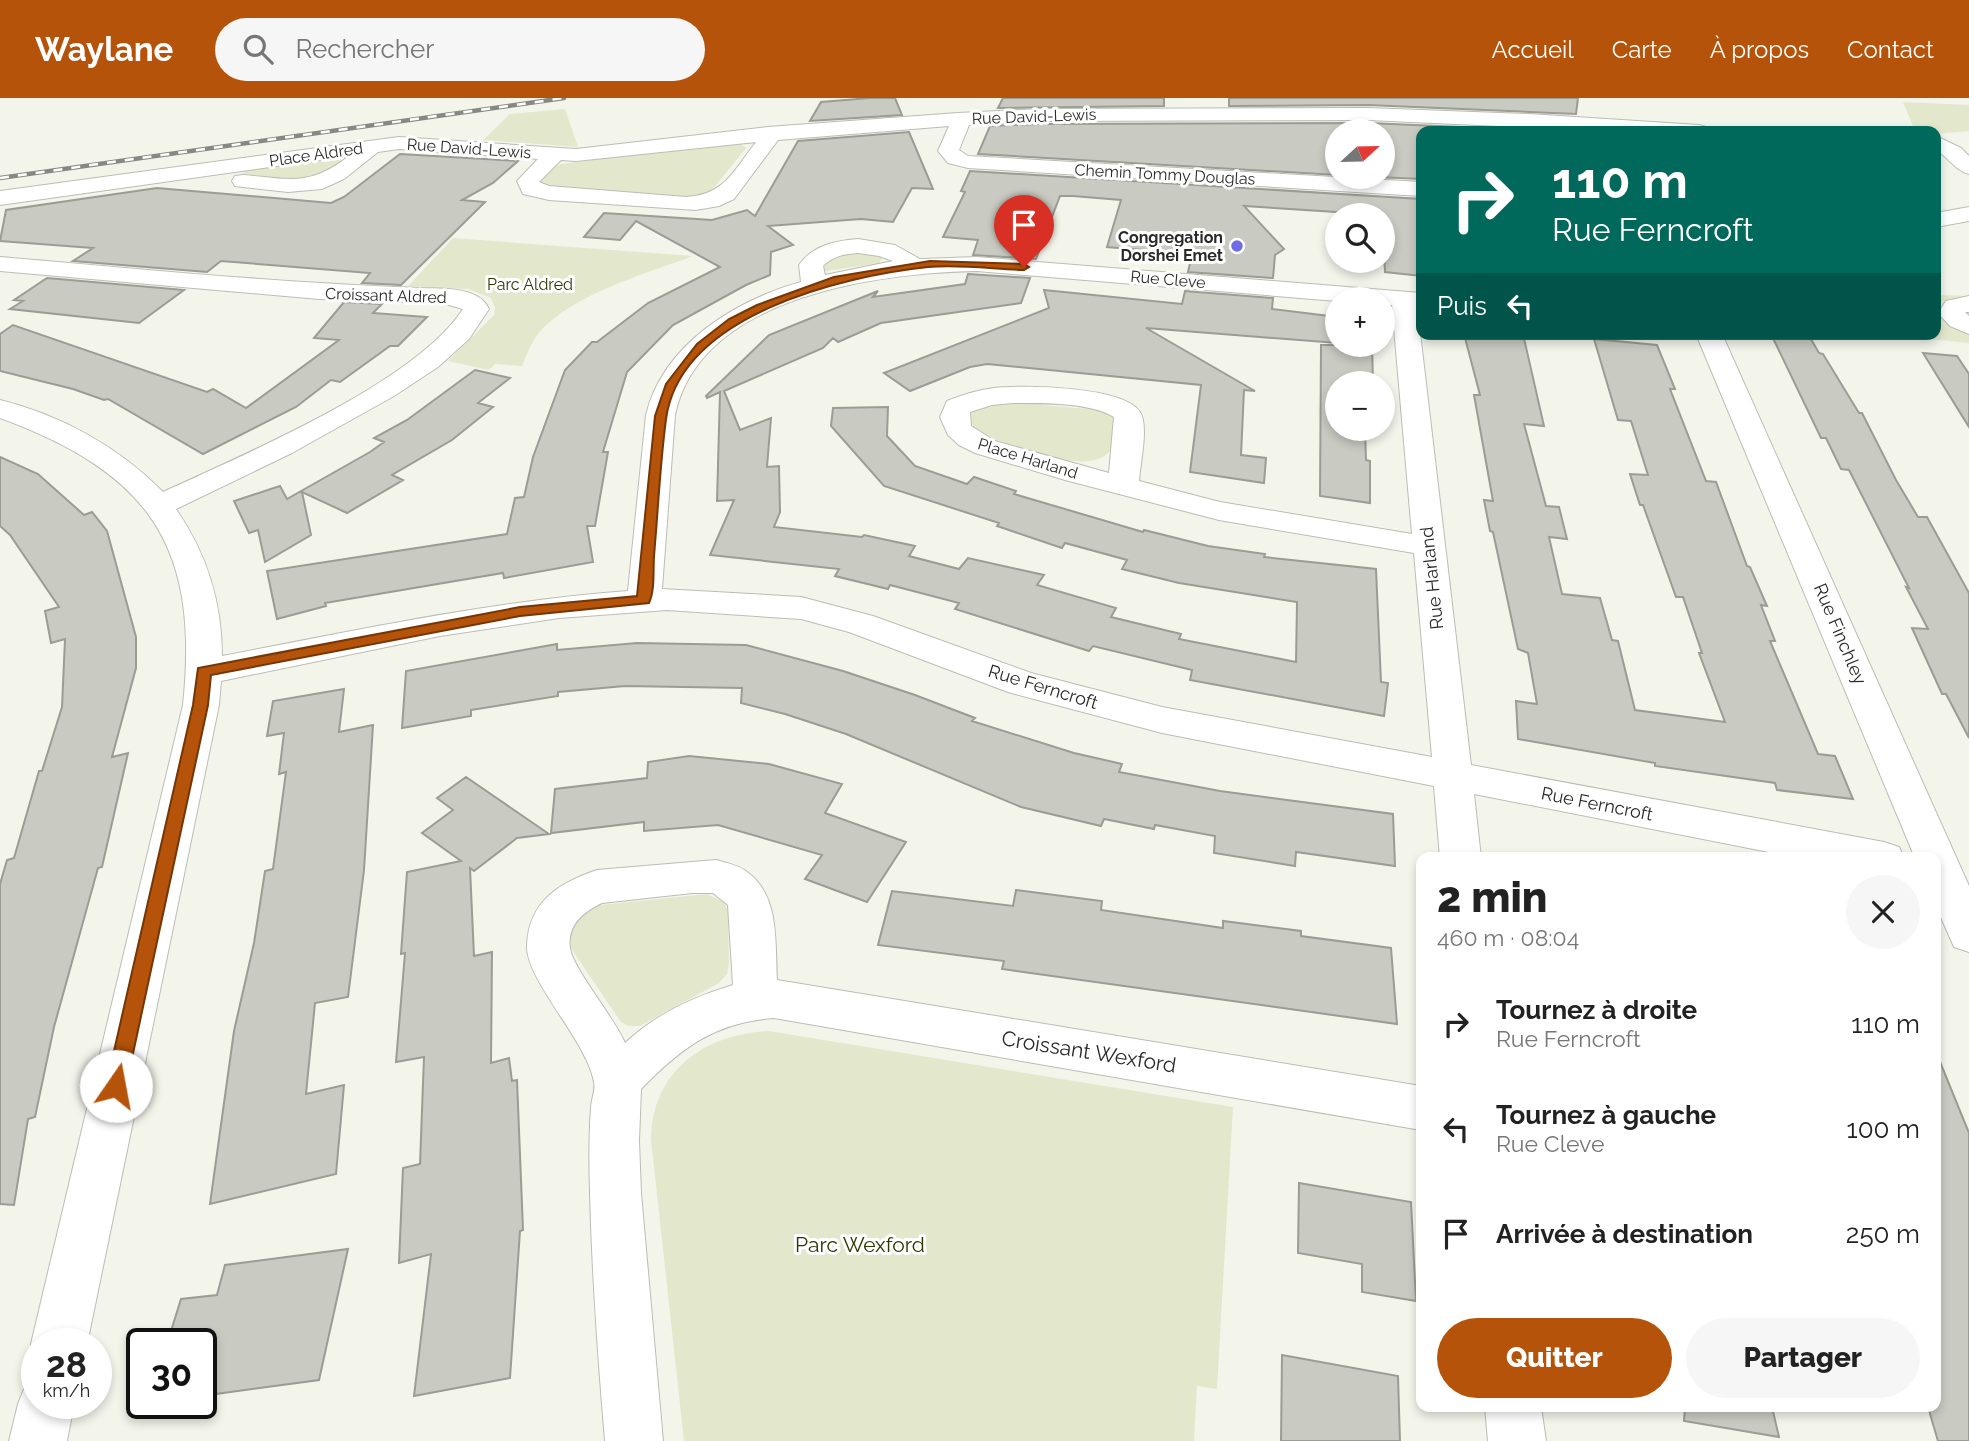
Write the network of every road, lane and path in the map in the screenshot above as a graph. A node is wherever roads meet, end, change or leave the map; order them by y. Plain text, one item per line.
1 (958, 119) junction
2 (1616, 126) edge
3 (768, 133) junction
4 (1969, 139) edge
5 (1941, 142) edge
6 (1941, 145) edge
7 (371, 146) joint
8 (555, 154) junction
9 (1969, 168) edge
10 (1416, 189) edge
11 (0, 198) edge
12 (1969, 214) edge
13 (1941, 219) edge
14 (0, 264) edge
15 (1412, 299) edge
16 (1969, 304) edge
17 (1969, 326) edge
18 (1712, 340) edge
19 (0, 408) edge
20 (1123, 485) junction
21 (159, 506) junction
22 (1428, 546) junction
23 (644, 600) junction
24 (204, 672) junction
25 (1454, 777) junction
26 (1460, 852) edge
27 (1852, 852) edge
28 (1948, 866) edge
29 (1969, 934) edge
30 (756, 999) junction
31 (618, 1082) junction
32 (1416, 1107) edge
33 (63, 1328) edge
34 (1514, 1412) edge
35 (43, 1419) edge
36 (624, 1438) edge
37 (38, 1441) edge
38 (1517, 1441) edge

1 - 2 street, Rue David-Lewis
1 - 3 street, Rue David-Lewis
1 - 10 street, Chemin Tommy Douglas
3 - 8 street, Rue David-Lewis
3 - 8 street
4 - 5 street
6 - 9 street
7 - 8 street, Rue David-Lewis
7 - 11 street, Place Aldred
12 - 13 street
14 - 21 street, Croissant Aldred
15 - 22 street, Rue Harland
15 - 23 street, Rue Cleve
16 - 17 street
18 - 28 street, Rue Finchley
19 - 21 street
20 - 20 street, Place Harland
20 - 22 street, Place Harland
21 - 24 street
22 - 25 street, Rue Harland
23 - 24 street, Rue Ferncroft
23 - 25 street, Rue Ferncroft
24 - 33 street
25 - 26 street, Rue Harland
25 - 27 street, Rue Ferncroft
28 - 29 street, Rue Finchley
30 - 31 street, Croissant Wexford
30 - 31 street
30 - 32 street, Croissant Wexford
31 - 36 street
34 - 38 street
35 - 37 street

